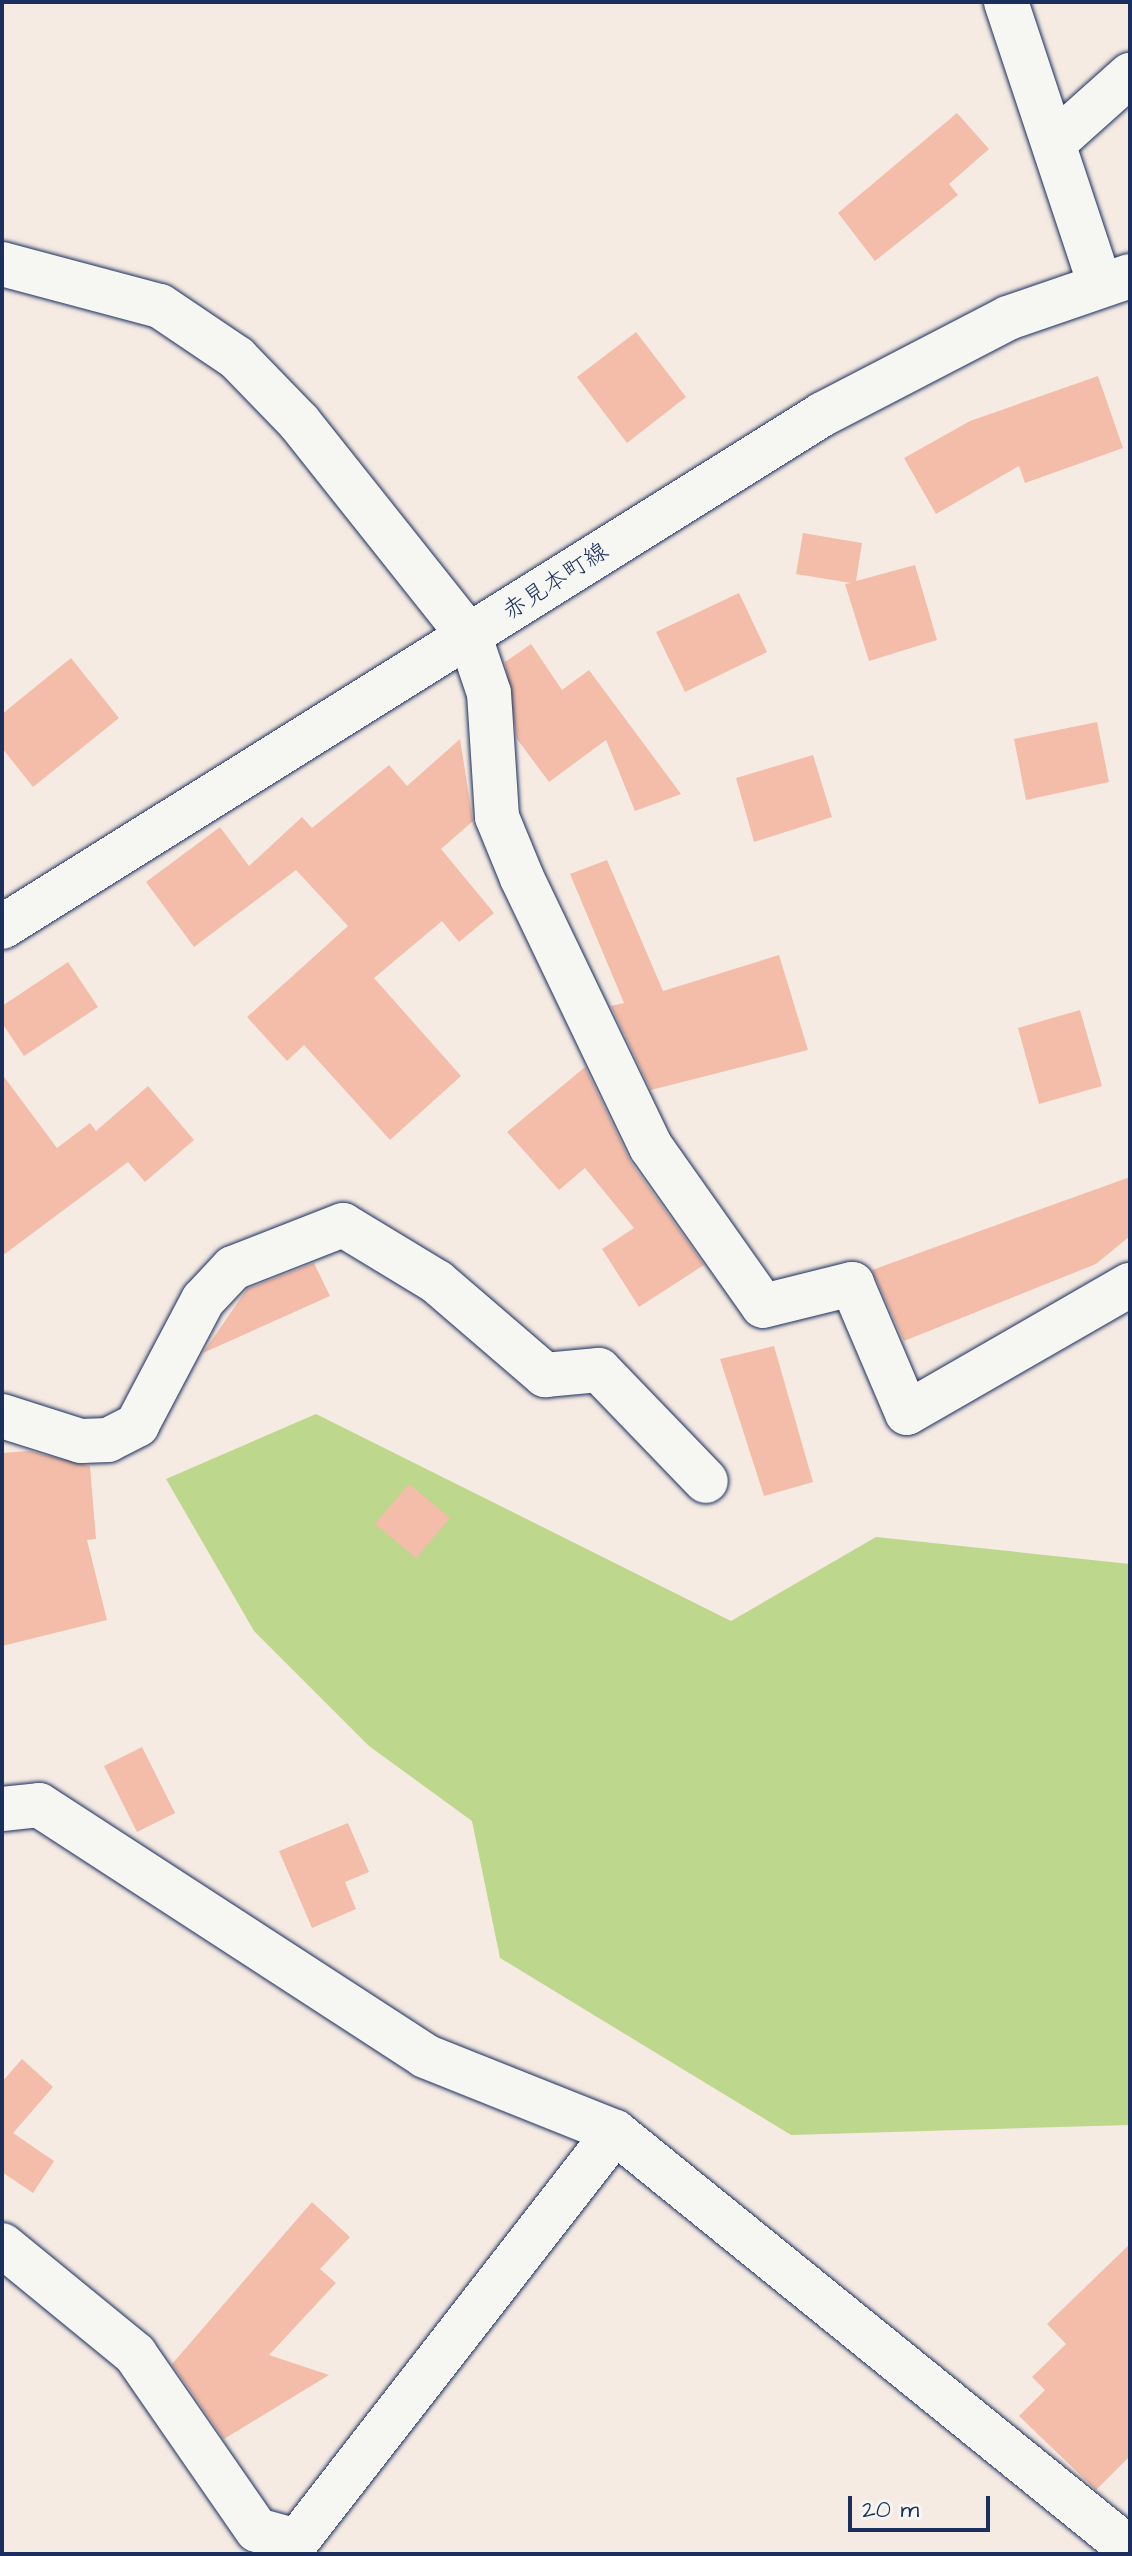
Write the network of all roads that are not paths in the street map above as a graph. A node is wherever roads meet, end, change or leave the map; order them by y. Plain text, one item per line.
1 (1006, 2) edge
2 (1130, 75) edge
3 (1055, 142) junction
4 (2, 264) edge
5 (1115, 280) edge
6 (470, 637) junction
7 (2, 927) edge
8 (1130, 1285) edge
9 (2, 1416) edge
10 (706, 1481) dead end
11 (2, 1809) edge
12 (615, 2132) junction
13 (2, 2245) edge
14 (1130, 2549) edge

1 - 3 main road
2 - 3 main road
3 - 5 main road
4 - 6 main road
5 - 6 main road, 赤見本町線
6 - 7 main road, 赤見本町線
6 - 8 main road
9 - 10 main road
11 - 12 main road
12 - 13 main road
12 - 14 main road

